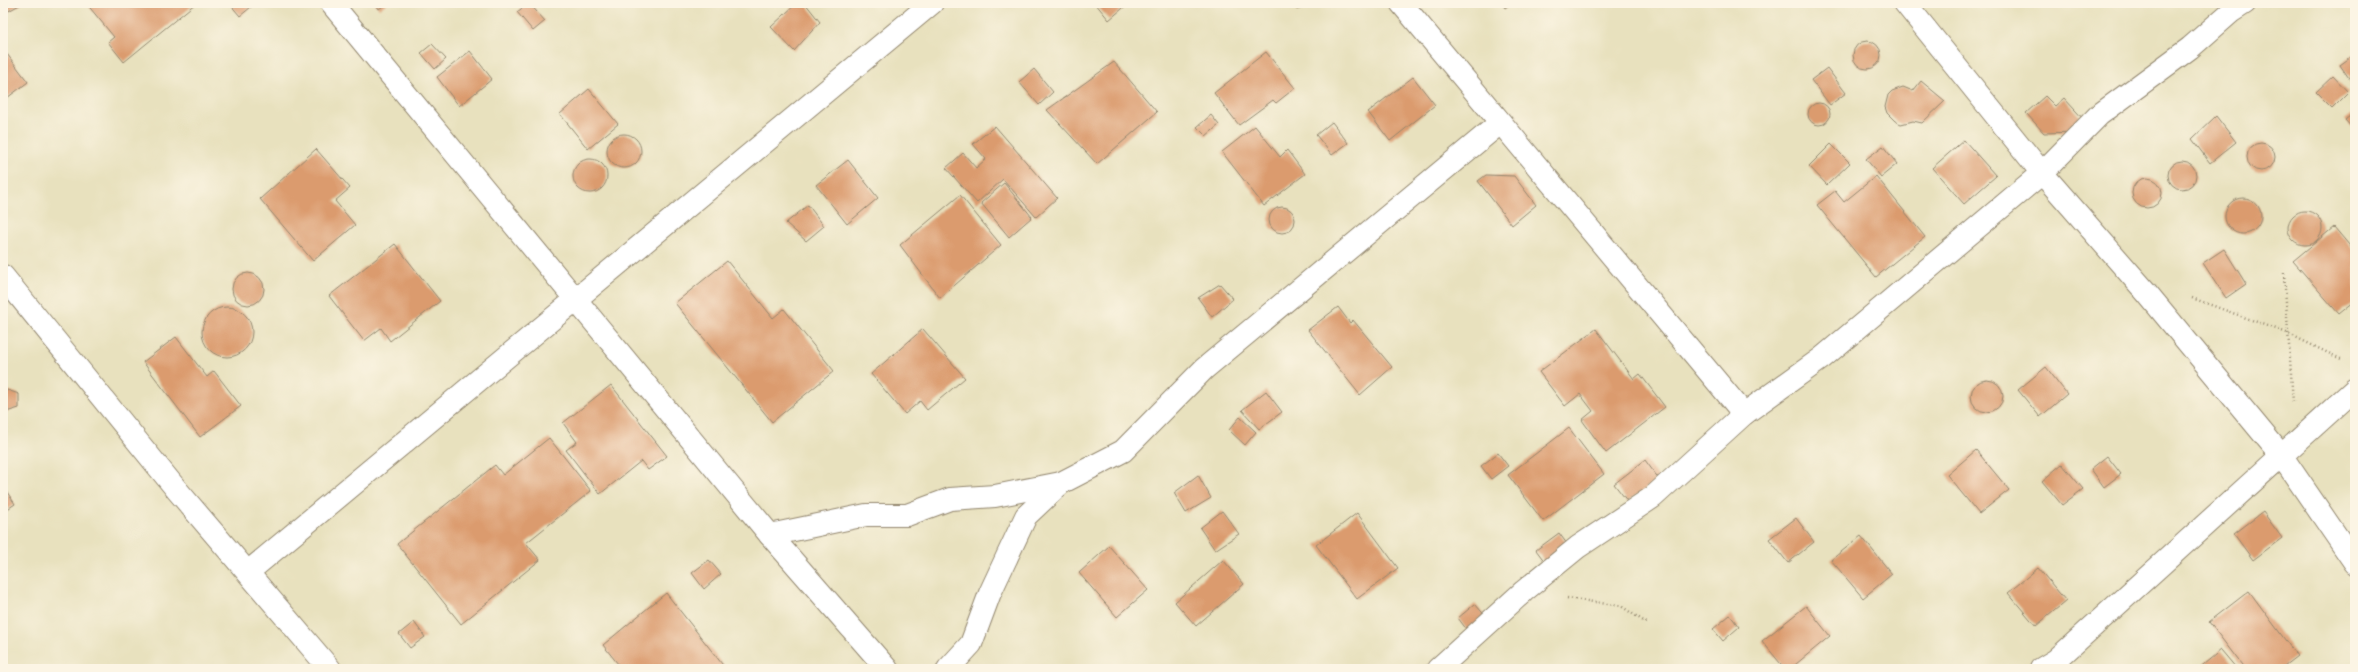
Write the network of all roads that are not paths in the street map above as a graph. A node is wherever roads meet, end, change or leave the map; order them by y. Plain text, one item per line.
1 (331, 3) edge
2 (932, 3) edge
3 (1401, 3) edge
4 (1905, 3) edge
5 (2245, 3) edge
6 (1500, 123) junction
7 (2042, 173) junction
8 (3, 276) edge
9 (576, 300) junction
10 (2355, 389) edge
11 (1744, 414) junction
12 (2281, 455) junction
13 (1061, 482) junction
14 (770, 534) junction
15 (2355, 563) edge
16 (248, 572) junction
17 (2053, 666) edge
18 (330, 669) edge
19 (886, 669) edge
20 (948, 669) edge
21 (1438, 669) edge

1 - 9 street
2 - 9 street
3 - 6 street
4 - 7 street
5 - 7 street
6 - 11 street
6 - 13 street
7 - 11 street
7 - 12 street
8 - 16 street
9 - 14 street
9 - 16 street
10 - 12 street
11 - 21 street
12 - 15 street
12 - 17 street
13 - 14 street
13 - 20 street
14 - 19 street
16 - 18 street

